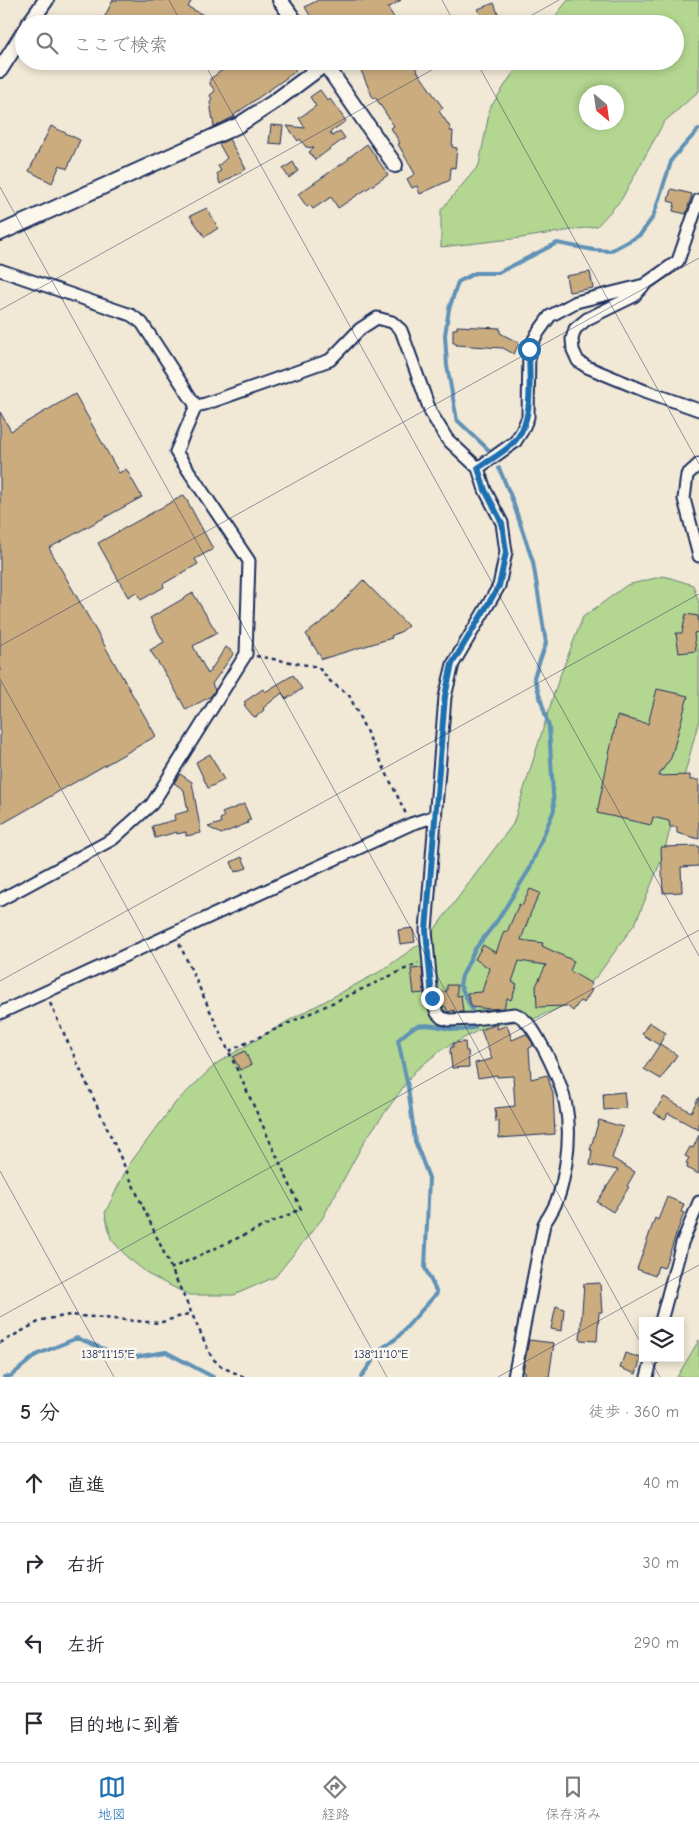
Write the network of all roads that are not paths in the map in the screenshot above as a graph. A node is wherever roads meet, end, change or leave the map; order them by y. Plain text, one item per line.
1 (46, 0) edge
2 (280, 0) edge
3 (35, 15) edge
4 (291, 15) edge
5 (15, 46) edge
6 (0, 70) edge
7 (314, 70) edge
8 (330, 70) edge
9 (395, 165) dead end
10 (699, 200) edge
11 (0, 233) edge
12 (0, 270) edge
13 (644, 285) junction
14 (196, 406) junction
15 (699, 410) edge
16 (699, 464) edge
17 (478, 468) junction
18 (699, 556) edge
19 (436, 816) junction
20 (0, 900) edge
21 (0, 1013) edge
22 (699, 1202) edge
23 (662, 1317) edge
24 (651, 1362) edge
25 (514, 1377) edge
26 (647, 1377) edge

1 - 3 street
2 - 4 street
5 - 6 street
7 - 11 street
8 - 9 street
10 - 13 street
12 - 14 street
13 - 15 street
13 - 17 street
14 - 17 street
14 - 20 street
16 - 18 street
17 - 19 street
19 - 21 street
19 - 25 street
22 - 23 street
24 - 26 street

